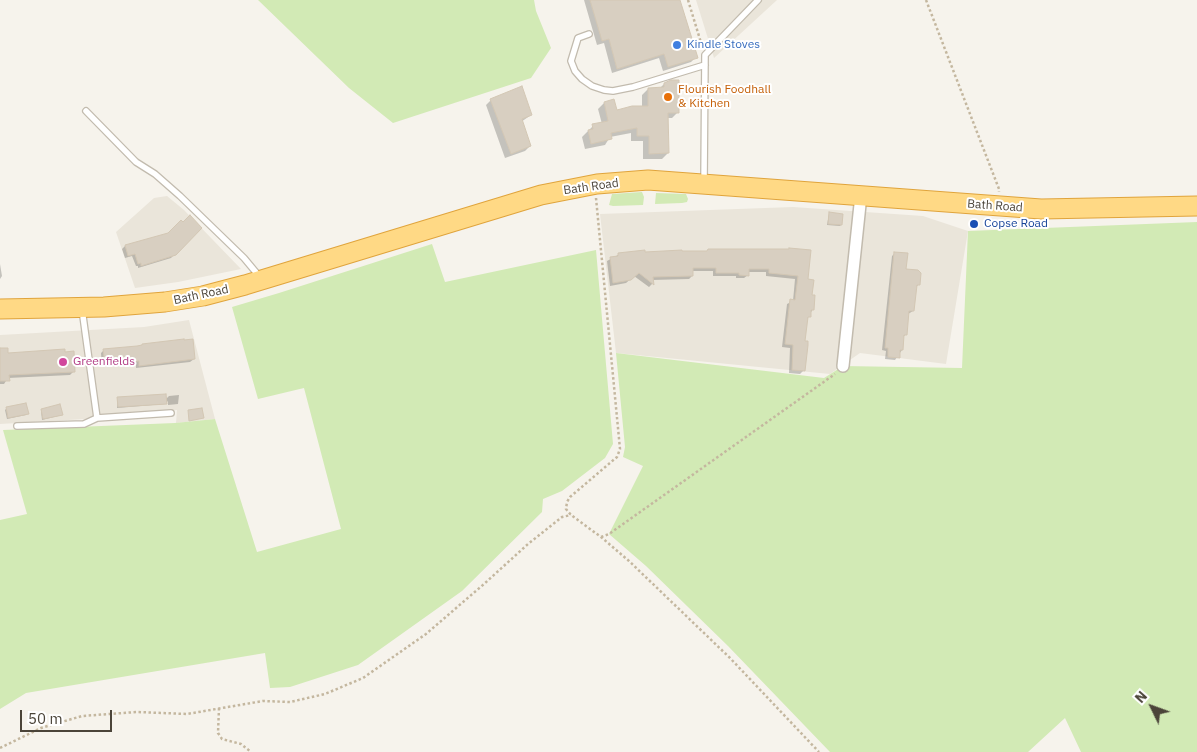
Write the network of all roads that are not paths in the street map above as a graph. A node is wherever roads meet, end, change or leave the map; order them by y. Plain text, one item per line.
1 (758, 0) edge
2 (589, 34) dead end
3 (704, 65) junction
4 (86, 111) dead end
5 (704, 184) junction
6 (861, 195) junction
7 (1197, 206) edge
8 (262, 280) junction
9 (82, 307) junction
10 (0, 309) edge
11 (844, 366) road end
12 (171, 413) dead end
13 (97, 418) junction
14 (17, 426) dead end

1 - 3 lane
2 - 3 lane
3 - 5 lane
4 - 8 lane
5 - 6 highway, Bath Road
5 - 8 highway, Bath Road
6 - 7 highway, Bath Road
6 - 11 street
8 - 9 highway, Bath Road
9 - 10 highway, Bath Road
9 - 13 lane
12 - 13 lane
13 - 14 lane

